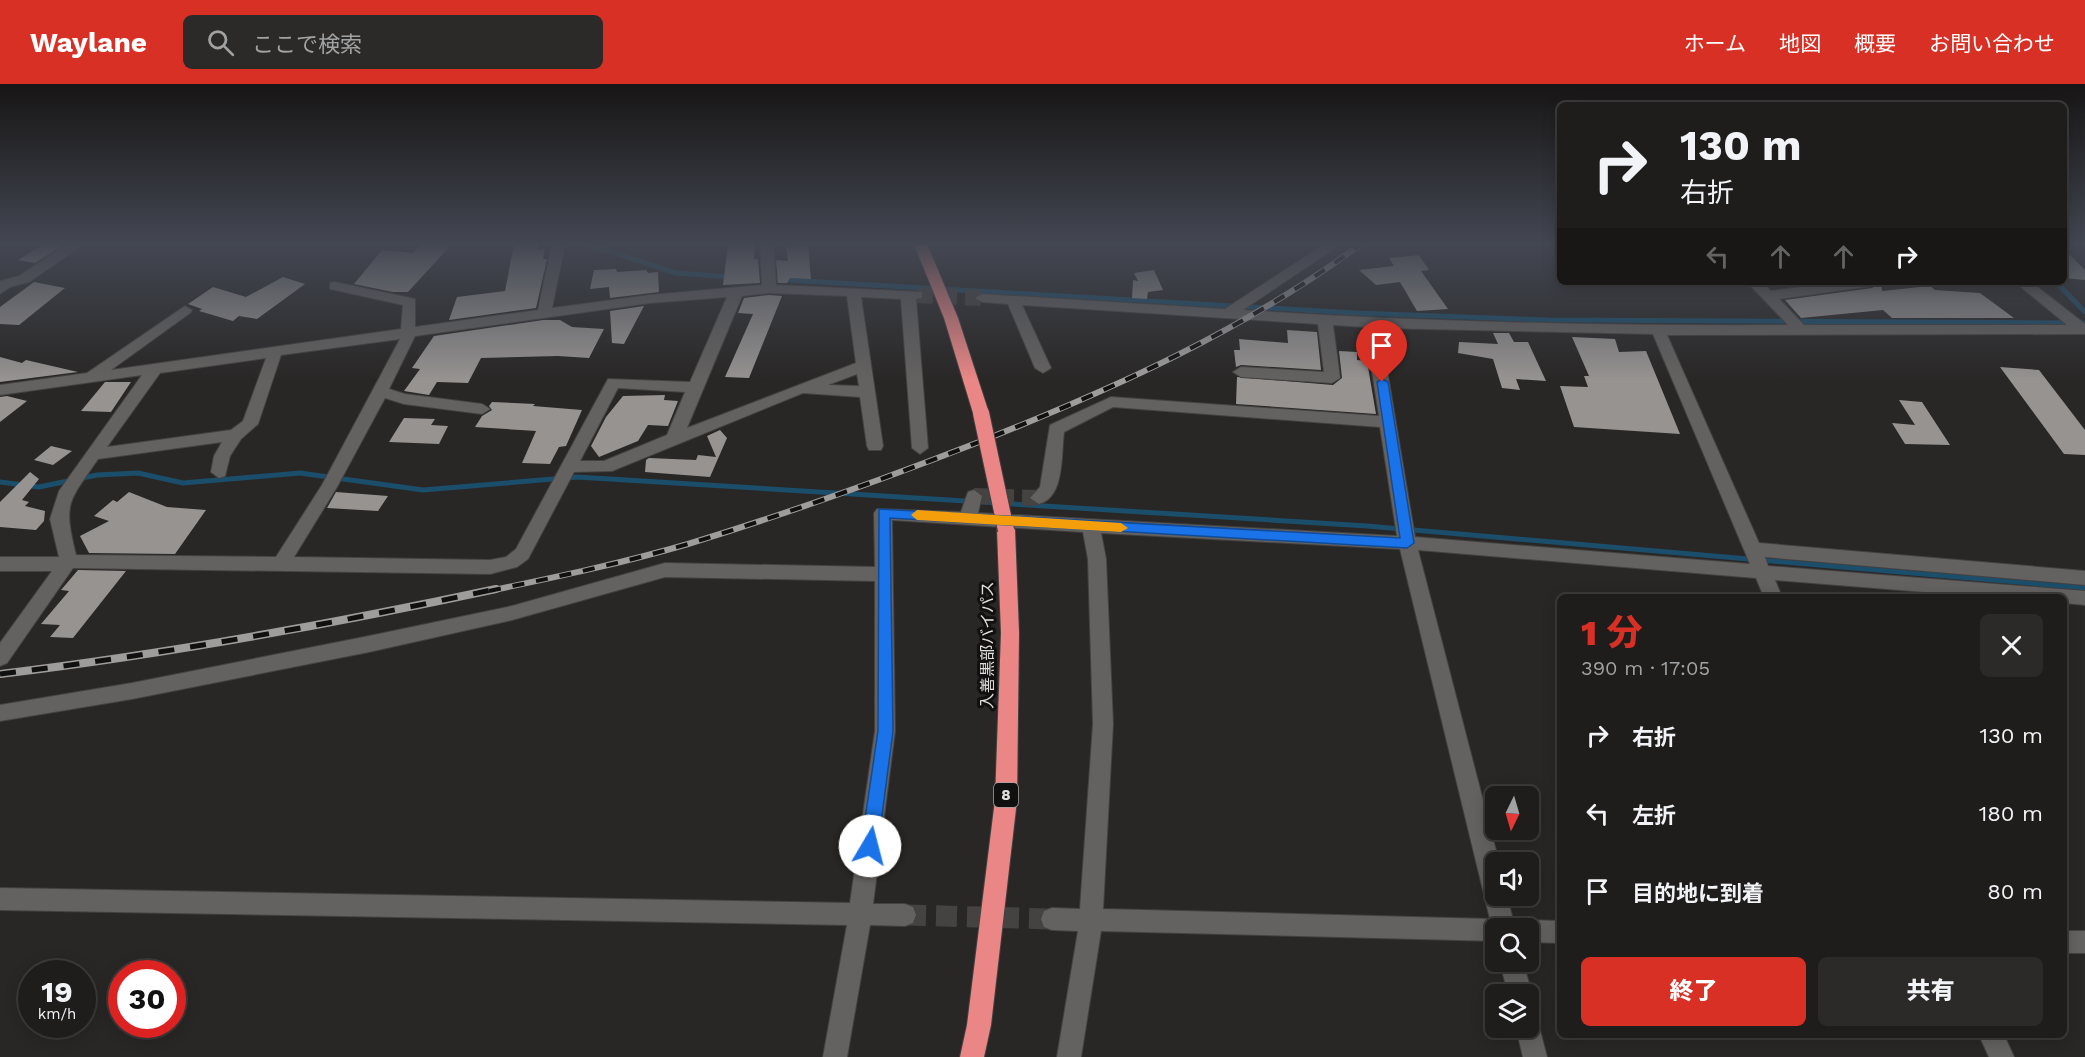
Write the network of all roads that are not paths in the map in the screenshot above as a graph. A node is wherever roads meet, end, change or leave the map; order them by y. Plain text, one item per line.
1 (351, 289) edge
2 (549, 289) edge
3 (762, 289) edge
4 (786, 289) edge
5 (939, 289) edge
6 (1262, 289) edge
7 (1761, 289) edge
8 (1817, 289) edge
9 (2031, 289) edge
10 (735, 291) junction
11 (853, 291) junction
12 (1768, 296) junction
13 (982, 298) tunnel mouth
14 (1013, 300) junction
15 (185, 310) dead end
16 (544, 314) junction
17 (1228, 314) junction
18 (1325, 320) junction
19 (1372, 323) junction
20 (1799, 328) junction
21 (2082, 329) edge
22 (1658, 330) junction
23 (408, 333) junction
24 (274, 352) junction
25 (863, 366) junction
26 (155, 368) junction
27 (1043, 368) dead end
28 (1241, 372) dead end
29 (91, 377) junction
30 (695, 387) junction
31 (801, 388) junction
32 (0, 390) edge
33 (381, 392) junction
34 (867, 392) junction
35 (482, 409) dead end
36 (1389, 422) junction
37 (235, 435) junction
38 (674, 439) junction
39 (875, 446) dead end
40 (920, 448) dead end
41 (95, 454) junction
42 (568, 466) junction
43 (219, 472) dead end
44 (974, 496) dead end
45 (1039, 498) dead end
46 (968, 518) junction
47 (1091, 526) junction
48 (1407, 543) junction
49 (1751, 549) junction
50 (69, 561) junction
51 (281, 563) junction
52 (0, 564) edge
53 (1760, 570) junction
54 (883, 574) junction
55 (2085, 578) edge
56 (1772, 594) edge
57 (2039, 594) edge
58 (2067, 596) edge
59 (2085, 598) edge
60 (0, 658) edge
61 (0, 713) edge
62 (1485, 852) edge
63 (0, 898) edge
64 (860, 915) junction
65 (905, 915) tunnel mouth
66 (1052, 919) tunnel mouth
67 (1091, 921) junction
68 (1485, 930) edge
69 (1539, 931) edge
70 (1557, 932) edge
71 (2067, 942) edge
72 (2085, 942) edge
73 (1530, 1038) edge
74 (1992, 1038) edge
75 (835, 1057) edge
76 (972, 1057) edge
77 (1069, 1057) edge
78 (1535, 1057) edge
79 (2002, 1057) edge

1 - 23 street
2 - 16 street
3 - 10 street
4 - 11 street
5 - 76 highway, 入善黒部バイパス / 8, bridge
6 - 17 street
7 - 12 street
8 - 12 street
9 - 21 street
10 - 16 street
10 - 30 street
11 - 25 street
11 - 40 street
12 - 20 street
13 - 14 street
14 - 17 street
14 - 27 street
15 - 29 street
16 - 23 street
17 - 18 street
18 - 19 street
18 - 28 street
19 - 22 street
19 - 36 street
20 - 21 street
20 - 22 street
22 - 49 street
23 - 24 street
23 - 33 street
24 - 26 street
24 - 37 street
25 - 31 street
25 - 34 street
26 - 29 street
26 - 41 street
29 - 32 street
30 - 38 street
30 - 42 street
31 - 34 street
31 - 38 street
33 - 35 street
33 - 51 street
34 - 39 street
36 - 45 street
36 - 48 street
37 - 41 street
37 - 43 street
38 - 42 street
41 - 50 street
42 - 51 street
44 - 46 street
46 - 47 street
46 - 54 street
47 - 48 street
47 - 67 street
48 - 53 street
48 - 62 street
49 - 53 street
49 - 55 street
50 - 51 street
50 - 52 street
50 - 60 street
53 - 56 street
53 - 57 street
54 - 61 street
54 - 64 street
58 - 59 street
63 - 64 street
64 - 65 street
64 - 75 street
66 - 67 street
67 - 68 street
67 - 77 street
69 - 70 street
71 - 72 street
73 - 78 street
74 - 79 street

